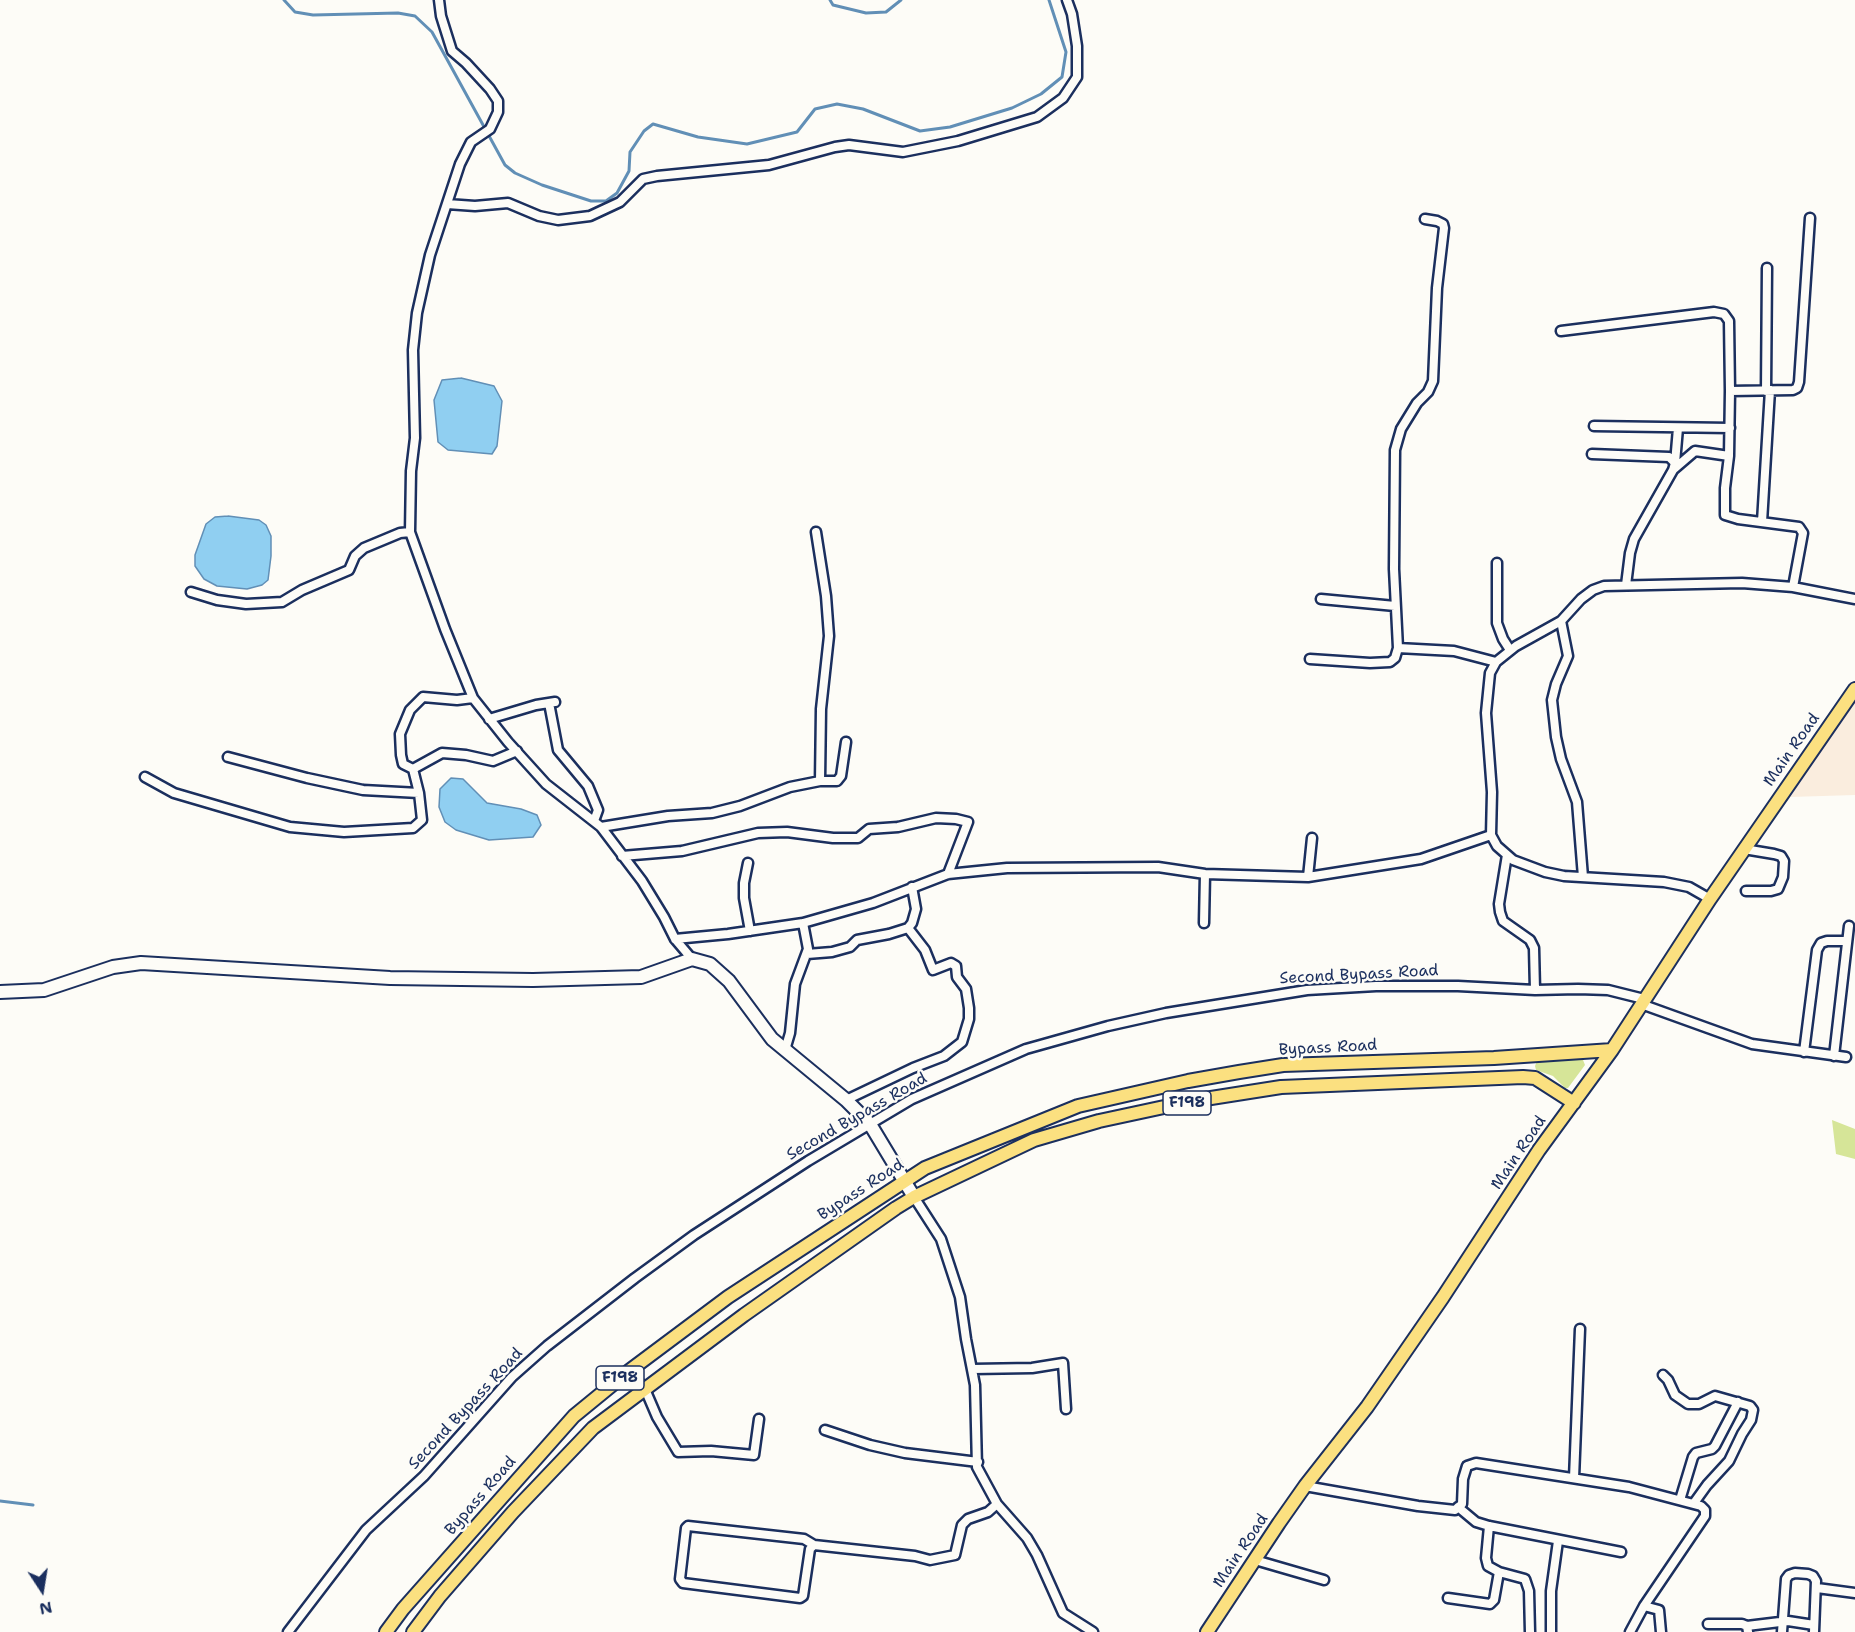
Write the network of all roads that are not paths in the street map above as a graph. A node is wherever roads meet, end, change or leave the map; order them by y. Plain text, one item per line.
1 (440, 0) edge
2 (1067, 0) edge
3 (447, 204) junction
4 (1810, 218) dead end
5 (1425, 219) dead end
6 (1767, 268) dead end
7 (1561, 331) dead end
8 (1768, 390) junction
9 (1730, 392) junction
10 (1593, 426) dead end
11 (1678, 428) junction
12 (1730, 428) junction
13 (1592, 454) dead end
14 (1729, 456) junction
15 (1674, 467) junction
16 (1762, 522) junction
17 (410, 532) junction
18 (816, 532) dead end
19 (1497, 563) dead end
20 (1626, 585) junction
21 (1793, 587) junction
22 (191, 592) dead end
23 (1321, 599) dead end
24 (1855, 599) edge
25 (1395, 606) junction
26 (1561, 621) junction
27 (1398, 648) junction
28 (1510, 651) junction
29 (1310, 659) dead end
30 (1496, 662) junction
31 (1855, 689) edge
32 (473, 698) junction
33 (489, 719) junction
34 (846, 742) dead end
35 (517, 752) junction
36 (228, 757) dead end
37 (413, 769) junction
38 (145, 777) dead end
39 (820, 781) junction
40 (419, 793) junction
41 (597, 824) junction
42 (1491, 835) junction
43 (1312, 838) dead end
44 (1744, 849) junction
45 (1507, 855) junction
46 (622, 856) junction
47 (748, 863) dead end
48 (948, 874) junction
49 (1205, 874) junction
50 (1308, 877) junction
51 (1583, 877) junction
52 (912, 887) junction
53 (1746, 891) dead end
54 (1710, 899) junction
55 (803, 923) junction
56 (1204, 923) dead end
57 (1849, 926) dead end
58 (908, 928) junction
59 (750, 931) junction
60 (675, 939) junction
61 (1847, 941) junction
62 (807, 954) junction
63 (692, 960) junction
64 (1534, 990) junction
65 (0, 992) edge
66 (1642, 1001) junction
67 (784, 1050) junction
68 (1612, 1050) junction
69 (1804, 1052) junction
70 (1834, 1056) junction
71 (1846, 1057) dead end
72 (1494, 1058) junction
73 (1496, 1078) junction
74 (1188, 1081) junction
75 (846, 1100) junction
76 (1192, 1101) junction
77 (1574, 1103) junction
78 (870, 1124) junction
79 (905, 1180) junction
80 (914, 1197) junction
81 (1580, 1329) dead end
82 (973, 1369) junction
83 (629, 1371) junction
84 (1664, 1375) dead end
85 (645, 1389) junction
86 (1737, 1402) junction
87 (1066, 1410) dead end
88 (759, 1419) dead end
89 (825, 1430) dead end
90 (978, 1462) junction
91 (1574, 1478) junction
92 (1305, 1486) junction
93 (1680, 1500) junction
94 (1694, 1503) junction
95 (997, 1504) junction
96 (1458, 1507) junction
97 (1489, 1526) junction
98 (1558, 1541) junction
99 (814, 1545) junction
100 (1621, 1552) dead end
101 (1255, 1560) junction
102 (1499, 1572) junction
103 (1324, 1580) dead end
104 (1817, 1588) junction
105 (1855, 1593) edge
106 (1448, 1598) dead end
107 (1644, 1606) junction
108 (403, 1609) junction
109 (422, 1621) junction
110 (1783, 1621) junction
111 (1708, 1624) dead end
112 (1747, 1629) edge
113 (1814, 1629) edge
114 (288, 1632) edge
115 (386, 1632) edge
116 (413, 1632) edge
117 (1093, 1632) edge
118 (1207, 1632) edge
119 (1530, 1632) edge
120 (1551, 1632) edge
121 (1630, 1632) edge
122 (1661, 1632) edge
123 (1782, 1632) edge

1 - 3 street
2 - 3 street
3 - 17 street
4 - 8 street
5 - 25 street
6 - 8 street
7 - 9 street
8 - 9 street
8 - 16 street
9 - 12 street
10 - 11 street
11 - 12 street
11 - 15 street
12 - 14 street
13 - 15 street
14 - 15 street
14 - 16 street
15 - 20 street
16 - 21 street
17 - 22 street
17 - 32 street
18 - 39 street
19 - 28 street
20 - 21 street
20 - 26 street
21 - 24 street
23 - 25 street
25 - 27 street
26 - 28 street
26 - 51 street
27 - 29 street
27 - 30 street
28 - 30 street
30 - 42 street
31 - 44 main road, Main Road
32 - 33 street
32 - 37 street
33 - 35 street
33 - 41 street
34 - 39 street
35 - 37 street
35 - 41 street
36 - 40 street
37 - 40 street
38 - 40 street
39 - 41 street
41 - 46 street
42 - 45 street
42 - 50 street
43 - 50 street
44 - 53 street
44 - 54 main road, Main Road
45 - 51 street
45 - 64 street
46 - 48 street
46 - 60 street
47 - 59 street
48 - 49 street
48 - 52 street
49 - 50 street
49 - 56 street
51 - 54 street
52 - 55 street
52 - 58 street
54 - 66 main road, Main Road
55 - 59 street
55 - 62 street
57 - 61 street
58 - 62 street
58 - 75 street
59 - 60 street
60 - 63 street
61 - 69 street
61 - 70 street
62 - 67 street
63 - 65 street
63 - 67 street
64 - 66 street, Second Bypass Road
64 - 78 street, Second Bypass Road
66 - 68 main road, Main Road
66 - 69 street, Second Bypass Road
67 - 75 street
68 - 72 main road, F198
68 - 77 main road, Main Road
69 - 70 street, Second Bypass Road
70 - 71 street, Second Bypass Road
72 - 73 main road
72 - 74 main road, Bypass Road / F198
73 - 76 main road, F198
73 - 77 main road, F198
74 - 76 main road
74 - 79 main road, Bypass Road / F198
75 - 78 street
76 - 80 main road, F198
77 - 92 main road, Main Road
78 - 79 street
78 - 114 street, Second Bypass Road
79 - 80 street
79 - 83 main road, Bypass Road / F198
80 - 82 street
80 - 85 main road, F198
81 - 91 street
82 - 87 street
82 - 90 street
83 - 85 street
83 - 108 main road, Bypass Road / F198
84 - 86 street
85 - 88 street
85 - 109 main road, F198
86 - 93 street
86 - 94 street
89 - 90 street
90 - 95 street
91 - 93 street
91 - 96 street
92 - 96 street
92 - 101 main road, Main Road
93 - 94 street
94 - 107 street
95 - 99 street
95 - 117 street
96 - 97 street
97 - 98 street
97 - 102 street
98 - 100 street
98 - 120 street
99 - 99 street
101 - 103 street
101 - 118 main road, Main Road
102 - 106 street
102 - 119 street
104 - 105 street
104 - 110 street
104 - 113 street
107 - 121 street
107 - 122 street
108 - 109 main road
108 - 115 main road, Bypass Road / F198
109 - 116 main road, F198
110 - 112 street
110 - 113 street
110 - 123 street
111 - 112 street

